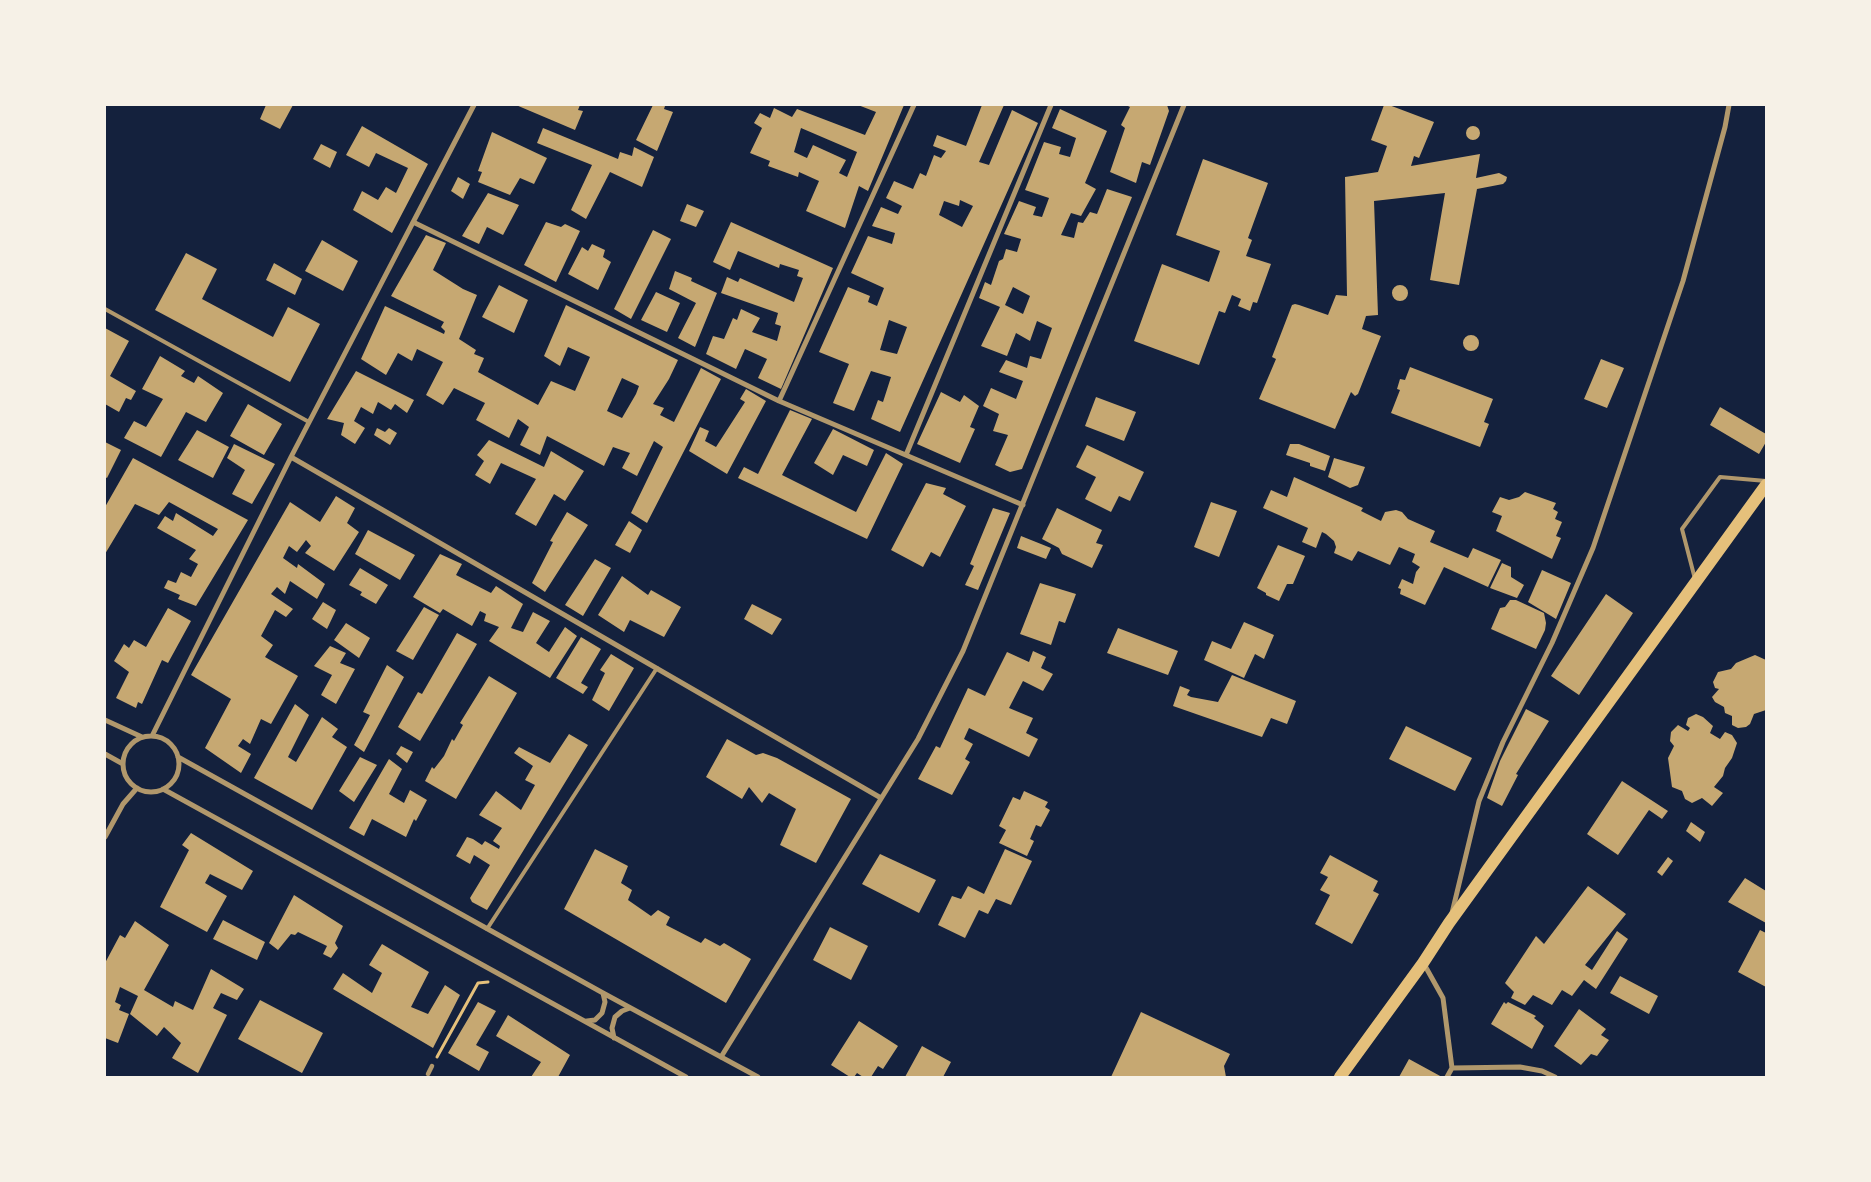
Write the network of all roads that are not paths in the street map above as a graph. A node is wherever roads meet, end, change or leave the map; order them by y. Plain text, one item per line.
1 (474, 105) edge
2 (914, 105) edge
3 (1051, 105) edge
4 (1184, 105) edge
5 (1729, 105) edge
6 (413, 222) junction
7 (105, 309) edge
8 (779, 401) junction
9 (309, 422) junction
10 (906, 455) junction
11 (291, 457) junction
12 (1766, 480) edge
13 (1766, 485) edge
14 (1023, 505) junction
15 (1696, 582) junction
16 (657, 668) junction
17 (105, 720) edge
18 (152, 736) junction
19 (142, 737) junction
20 (105, 754) edge
21 (178, 757) junction
22 (123, 764) junction
23 (137, 788) junction
24 (163, 789) junction
25 (881, 798) junction
26 (105, 837) edge
27 (1449, 923) junction
28 (487, 929) junction
29 (1423, 963) junction
30 (602, 993) junction
31 (630, 1008) junction
32 (586, 1022) junction
33 (614, 1038) junction
34 (721, 1057) junction
35 (432, 1066) dead end
36 (1452, 1068) junction
37 (428, 1074) dead end
38 (686, 1077) edge
39 (758, 1077) edge
40 (1340, 1077) edge
41 (1448, 1077) edge
42 (1555, 1077) edge

1 - 6 street
2 - 8 street
3 - 10 street
4 - 14 street
5 - 27 street
6 - 8 street
6 - 9 street
7 - 9 lane
8 - 10 street
9 - 11 street
10 - 14 street
11 - 16 street
11 - 18 street
12 - 15 lane
13 - 15 main road
14 - 25 street
15 - 27 main road
16 - 25 street
16 - 28 lane
17 - 19 street
18 - 19 street
18 - 21 street
19 - 22 street
20 - 22 street
21 - 24 street
21 - 28 street
22 - 23 street
23 - 24 street
23 - 26 street
24 - 32 street
25 - 34 street
27 - 29 main road
28 - 30 street
29 - 36 street
29 - 40 main road
30 - 31 street
30 - 32 street
31 - 33 street
31 - 34 street
32 - 33 street
33 - 38 street
34 - 39 street
35 - 37 street
36 - 41 street
36 - 42 street

